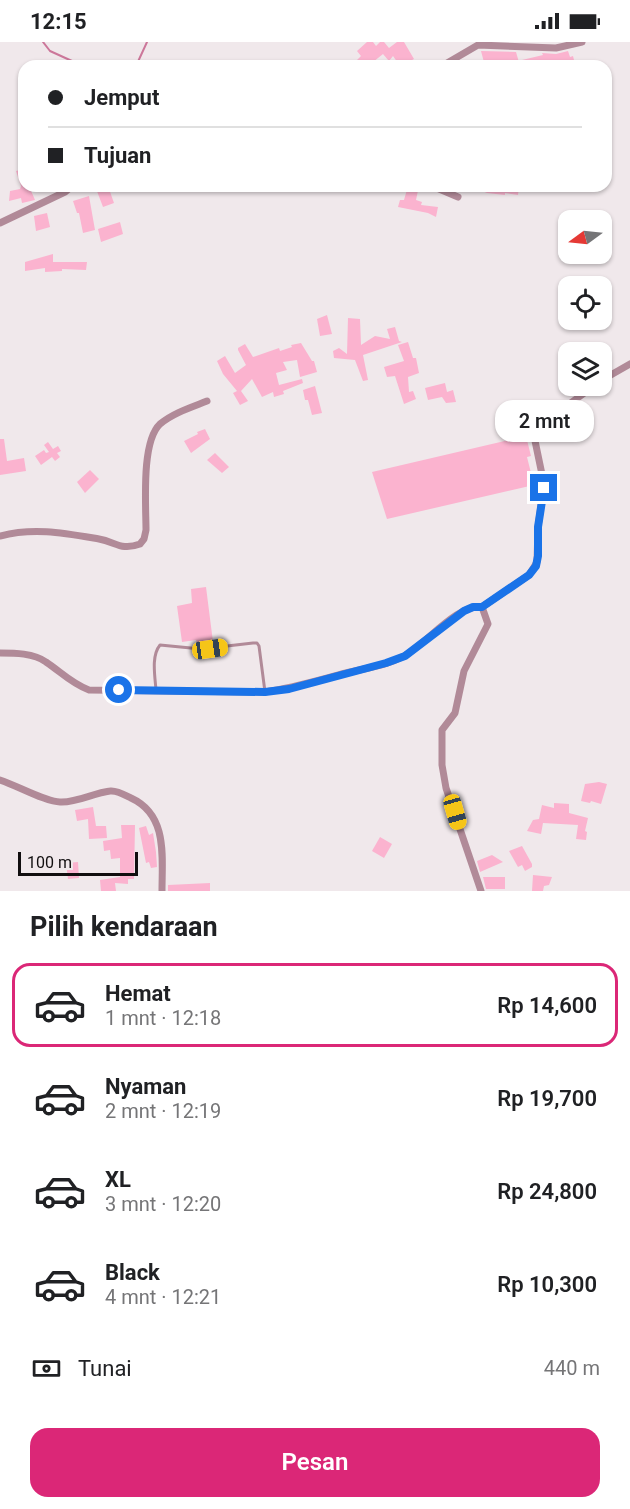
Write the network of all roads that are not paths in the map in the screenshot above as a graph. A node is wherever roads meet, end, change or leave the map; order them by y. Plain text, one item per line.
1 (582, 42) edge
2 (452, 60) edge
3 (65, 192) edge
4 (446, 192) edge
5 (458, 197) dead end
6 (0, 223) edge
7 (630, 364) edge
8 (612, 374) edge
9 (580, 396) edge
10 (207, 401) dead end
11 (0, 536) edge
12 (482, 607) junction
13 (0, 653) edge
14 (157, 692) junction
15 (265, 692) junction
16 (0, 780) edge
17 (162, 891) edge
18 (481, 891) edge

1 - 2 street
3 - 6 street
4 - 5 street
7 - 8 street
9 - 12 street
10 - 11 street
12 - 15 street
12 - 18 street
13 - 14 street
14 - 15 street
14 - 15 lane
16 - 17 street

